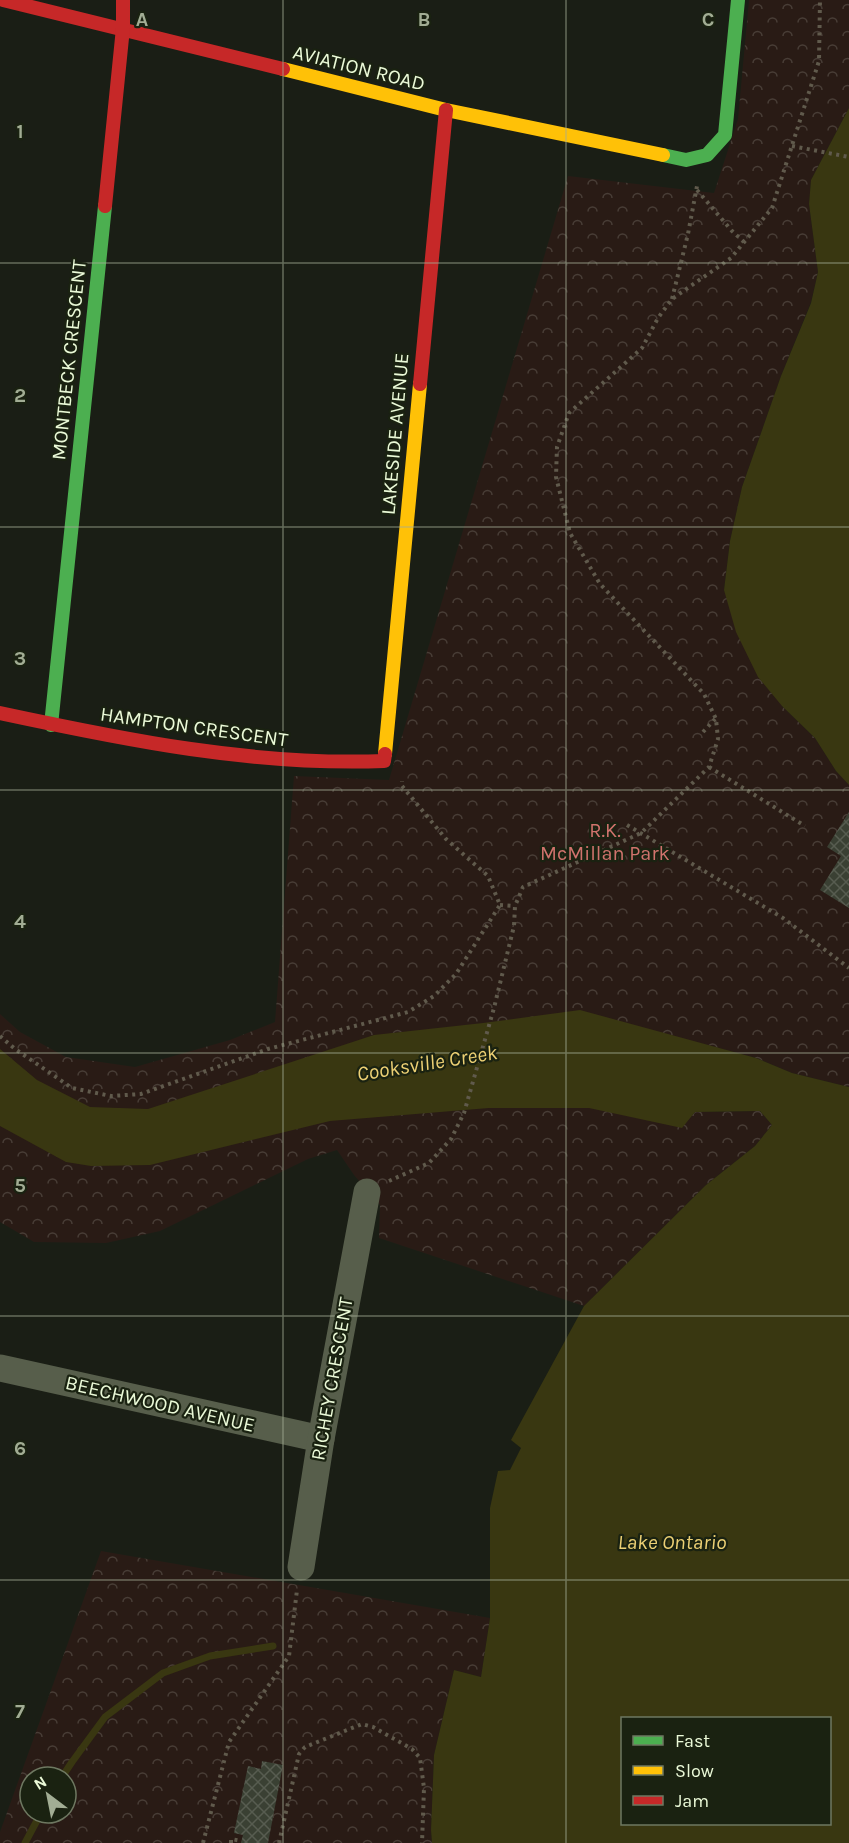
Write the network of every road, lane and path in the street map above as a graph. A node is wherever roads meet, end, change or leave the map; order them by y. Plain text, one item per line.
1 (3, 0) edge
2 (123, 0) edge
3 (738, 0) edge
4 (820, 0) edge
5 (123, 28) junction
6 (446, 111) junction
7 (792, 146) junction
8 (707, 155) junction
9 (849, 157) edge
10 (696, 189) junction
11 (744, 242) junction
12 (672, 299) junction
13 (0, 713) edge
14 (716, 719) junction
15 (51, 724) junction
16 (703, 732) dead end
17 (384, 761) joint
18 (709, 767) junction
19 (402, 778) dead end
20 (627, 825) dead end
21 (805, 826) dead end
22 (642, 833) junction
23 (500, 905) junction
24 (515, 906) junction
25 (849, 968) edge
26 (0, 1036) edge
27 (367, 1192) joint
28 (0, 1368) edge
29 (321, 1439) junction
30 (301, 1567) joint
31 (242, 1841) dead end
32 (203, 1843) edge
33 (231, 1843) edge
34 (279, 1843) edge
35 (422, 1843) edge

1 - 5 street, AVIATION ROAD
2 - 5 street, MONTBECK CRESCENT
3 - 8 street
4 - 7 path
5 - 6 street, AVIATION ROAD
5 - 15 street, MONTBECK CRESCENT
6 - 8 street, AVIATION ROAD
6 - 17 street, LAKESIDE AVENUE
7 - 9 path
7 - 11 path
8 - 10 path
10 - 11 path
10 - 12 path
11 - 12 path
12 - 14 path
13 - 15 street, HAMPTON CRESCENT
14 - 16 path
14 - 18 path
15 - 17 street, HAMPTON CRESCENT
18 - 21 path
18 - 22 path
19 - 23 path
20 - 22 path
22 - 24 path
22 - 25 path
23 - 24 path
23 - 26 path
24 - 27 path
27 - 29 street, RICHEY CRESCENT
28 - 29 street, BEECHWOOD AVENUE
29 - 30 street, RICHEY CRESCENT
30 - 32 path
31 - 33 path
34 - 35 path

